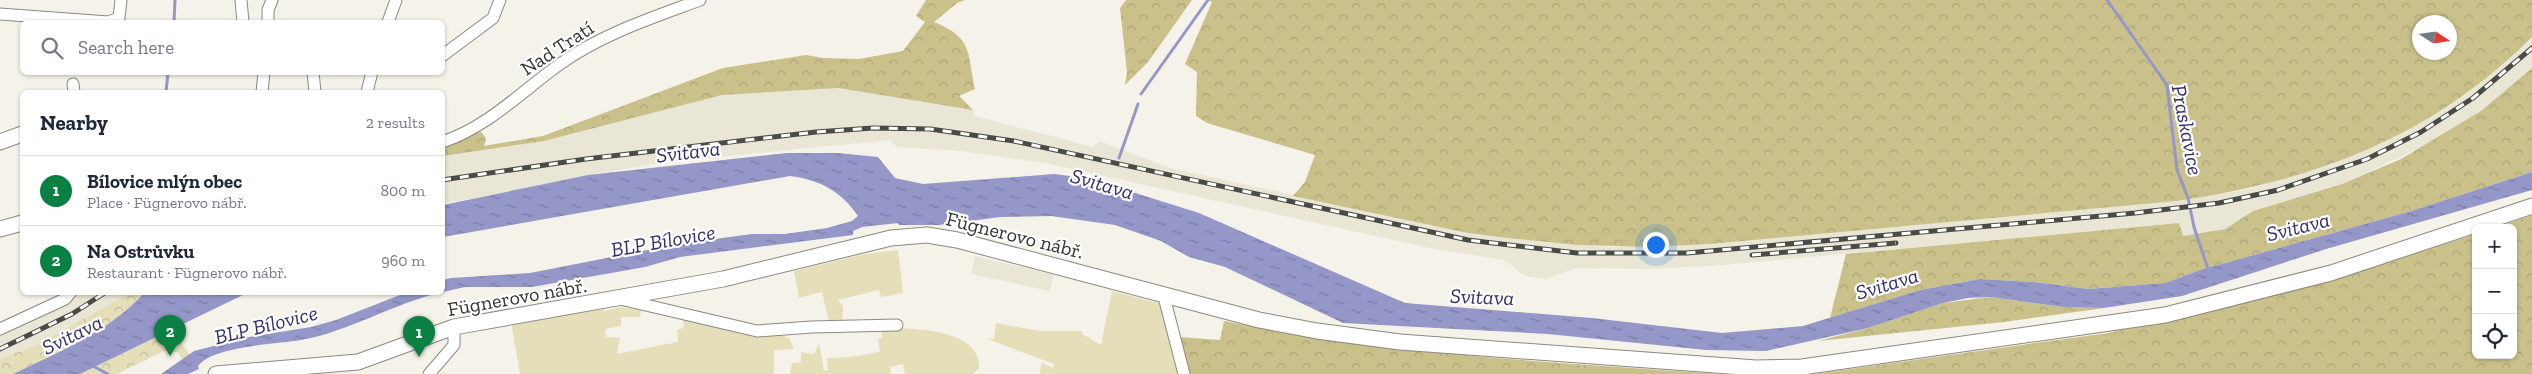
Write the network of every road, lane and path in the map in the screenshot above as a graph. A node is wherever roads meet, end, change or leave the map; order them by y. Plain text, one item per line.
1 (121, 0) edge
2 (241, 0) edge
3 (272, 0) edge
4 (396, 0) edge
5 (500, 0) edge
6 (700, 0) edge
7 (0, 14) edge
8 (81, 20) edge
9 (114, 20) edge
10 (243, 20) edge
11 (268, 20) edge
12 (389, 20) edge
13 (445, 54) edge
14 (313, 75) edge
15 (371, 75) edge
16 (315, 90) edge
17 (368, 90) edge
18 (20, 135) edge
19 (445, 140) edge
20 (0, 142) edge
21 (2532, 206) edge
22 (20, 223) edge
23 (0, 228) edge
24 (1163, 293) junction
25 (68, 295) edge
26 (620, 299) junction
27 (897, 325) dead end
28 (454, 327) junction
29 (0, 329) edge
30 (216, 374) edge
31 (429, 374) edge
32 (1184, 374) edge

1 - 9 street
2 - 10 street
3 - 11 street
4 - 12 street
5 - 13 street
6 - 19 street, Nad Tratí
7 - 8 street
14 - 16 street
15 - 17 street
18 - 20 street
21 - 24 street, Fügnerovo nábř.
22 - 23 street
24 - 26 street, Fügnerovo nábř.
24 - 32 street
25 - 29 street
26 - 27 street, Fügnerovo nábř.
26 - 28 street, Fügnerovo nábř.
28 - 30 street, Fügnerovo nábř.
28 - 31 street

